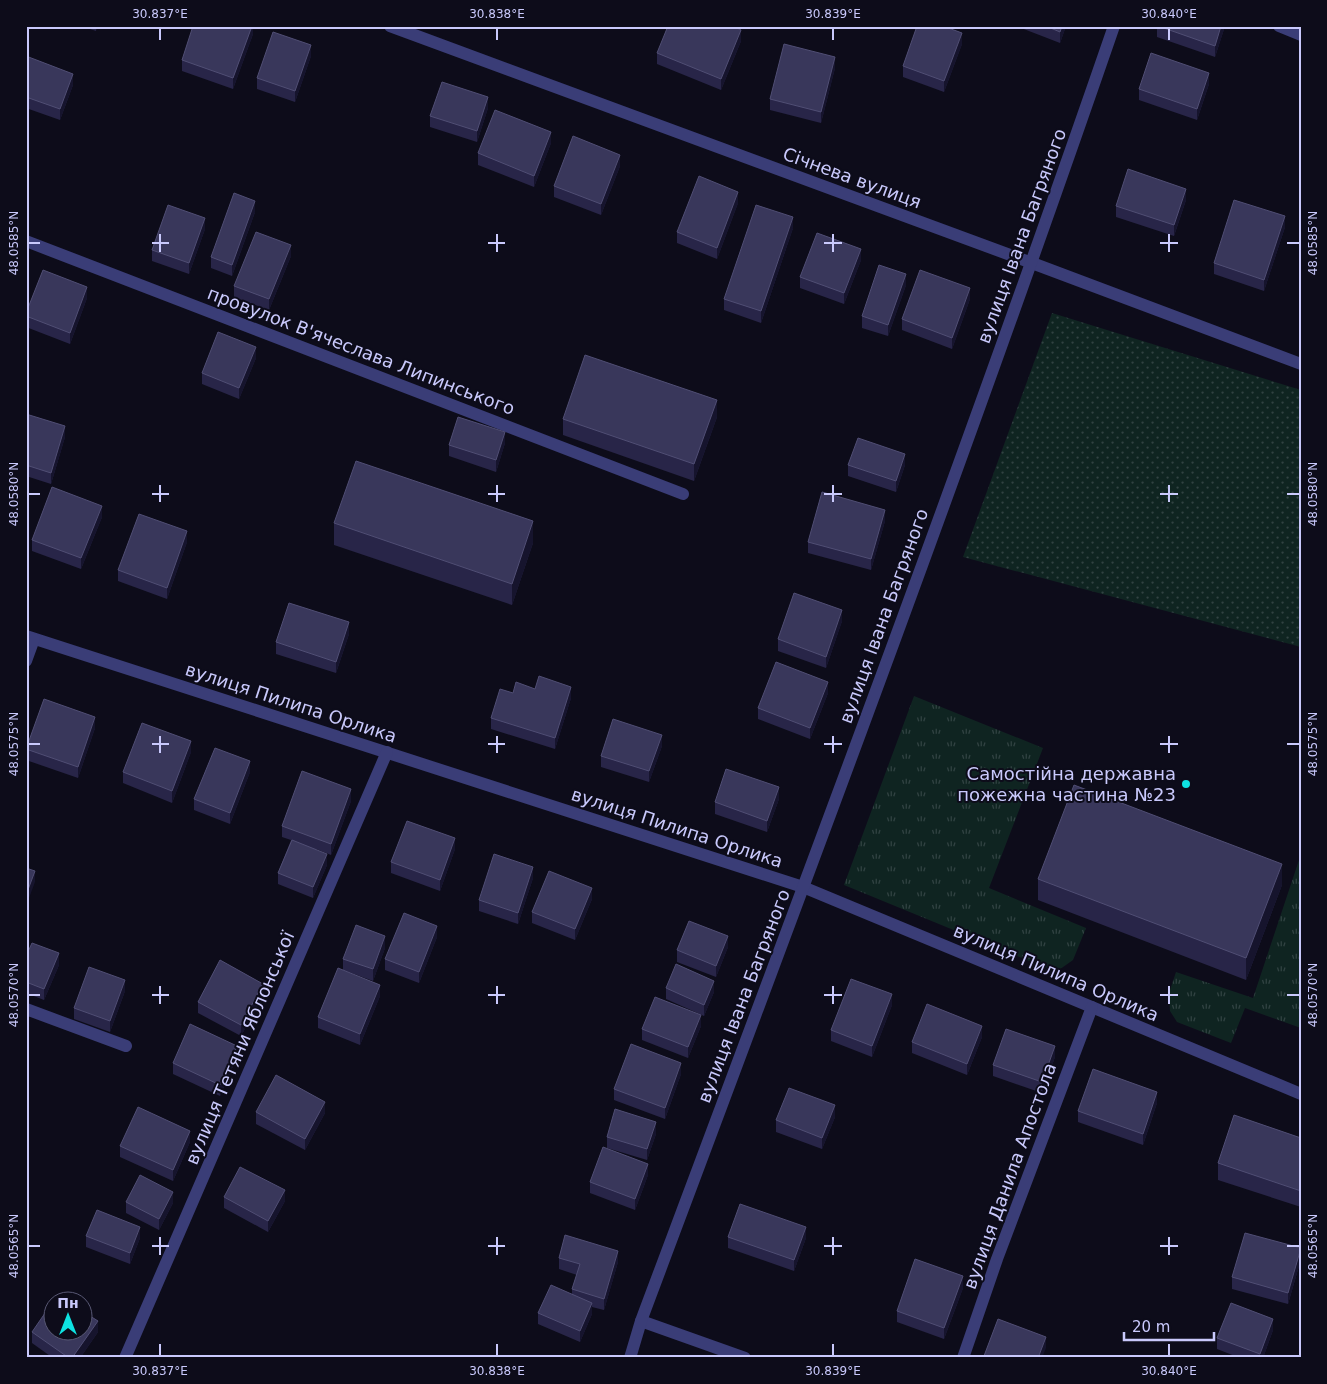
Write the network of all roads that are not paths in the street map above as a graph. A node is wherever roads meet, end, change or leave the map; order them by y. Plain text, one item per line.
1 (390, 26) edge
2 (1114, 26) edge
3 (1279, 26) edge
4 (1301, 35) edge
5 (26, 241) edge
6 (1032, 263) junction
7 (1301, 364) edge
8 (683, 494) dead end
9 (30, 637) edge
10 (26, 660) edge
11 (387, 752) junction
12 (803, 887) junction
13 (1092, 1007) junction
14 (26, 1009) edge
15 (126, 1046) dead end
16 (1301, 1094) edge
17 (641, 1321) junction
18 (125, 1358) edge
19 (630, 1358) edge
20 (745, 1358) edge
21 (963, 1358) edge

1 - 6 street, Січнева вулиця
2 - 6 street, вулиця Івана Багряного
3 - 4 street
5 - 8 street, провулок В'ячеслава Липинського
6 - 7 street, Січнева вулиця
6 - 12 street, вулиця Івана Багряного
9 - 10 street
9 - 11 street, вулиця Пилипа Орлика
11 - 12 street, вулиця Пилипа Орлика
11 - 18 street, вулиця Тетяни Яблонської
12 - 13 street, вулиця Пилипа Орлика
12 - 17 street, вулиця Івана Багряного
13 - 16 street, вулиця Пилипа Орлика
13 - 21 street, вулиця Данила Апостола
14 - 15 street
17 - 19 street, вулиця Івана Багряного
17 - 20 street

